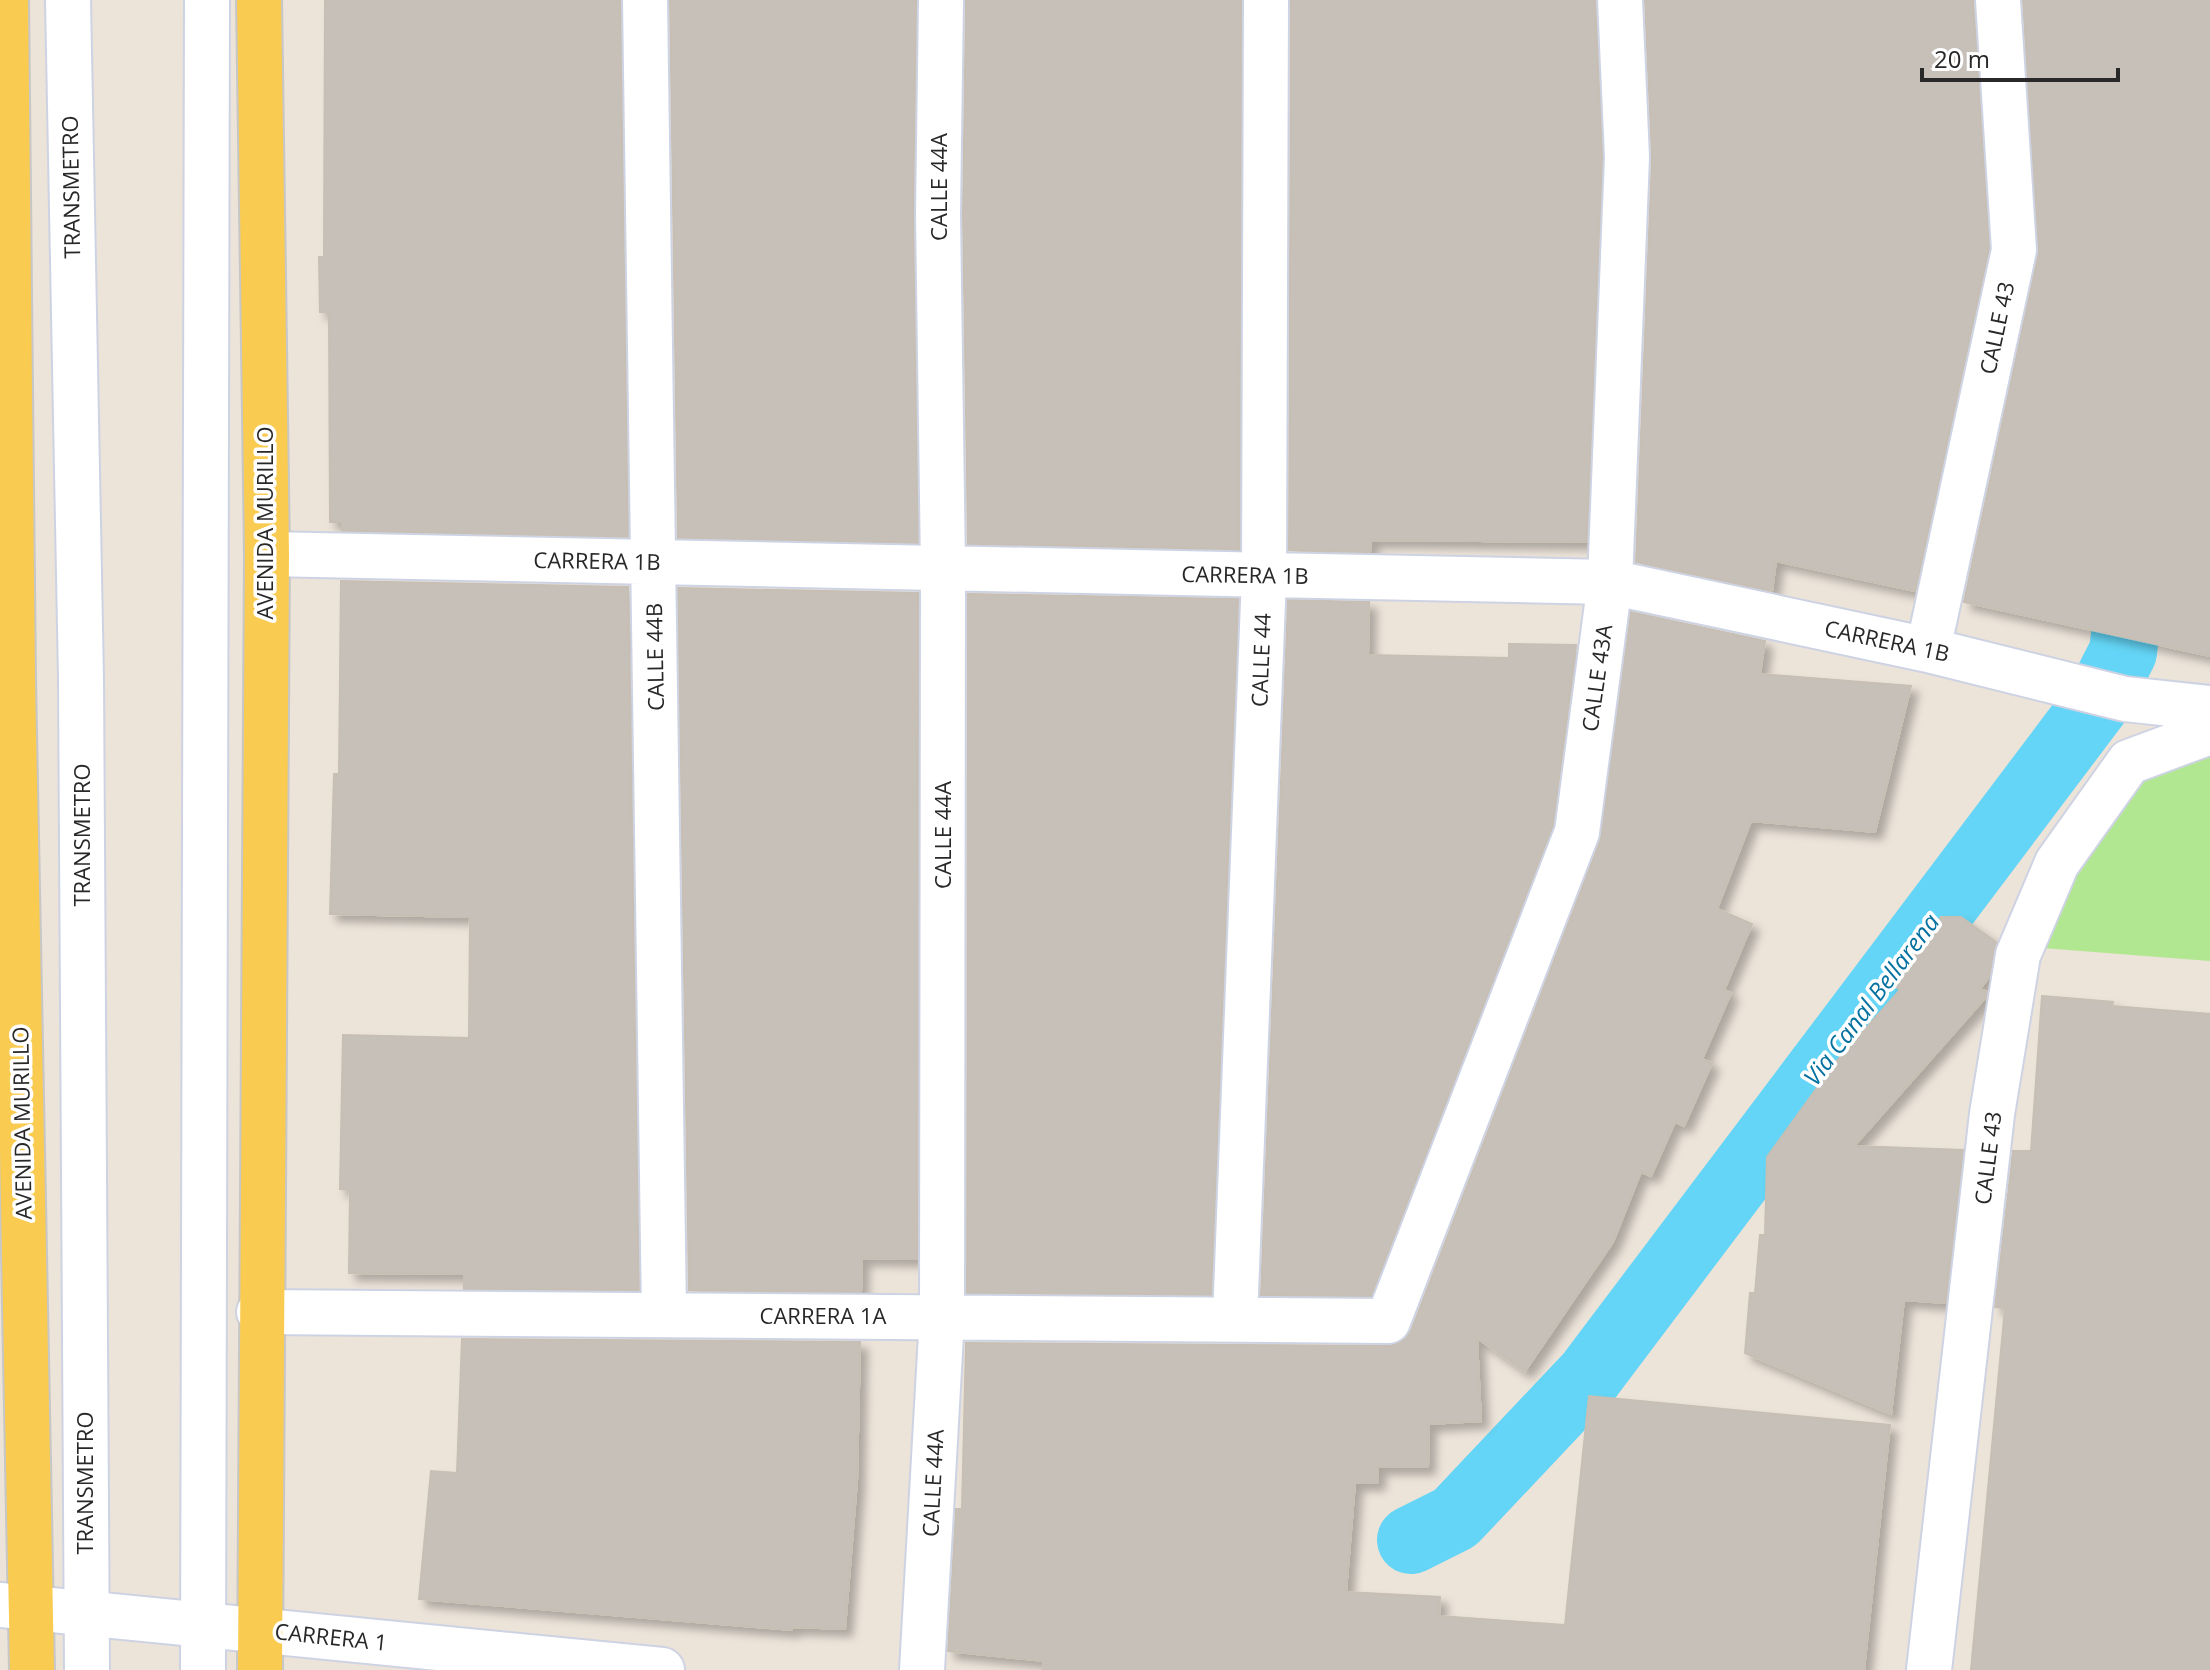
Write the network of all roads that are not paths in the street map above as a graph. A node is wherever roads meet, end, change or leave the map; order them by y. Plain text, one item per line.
1 (6, 0) edge
2 (68, 0) edge
3 (207, 0) edge
4 (259, 0) edge
5 (645, 0) edge
6 (941, 0) edge
7 (1266, 0) edge
8 (1620, 0) edge
9 (1998, 0) edge
10 (267, 554) junction
11 (653, 563) junction
12 (943, 568) junction
13 (1264, 576) junction
14 (1610, 582) junction
15 (1928, 650) junction
16 (2210, 708) edge
17 (2210, 732) edge
18 (259, 1312) junction
19 (664, 1314) junction
20 (942, 1317) junction
21 (1235, 1319) junction
22 (1388, 1321) joint
23 (16, 1608) edge
24 (86, 1613) junction
25 (203, 1624) junction
26 (259, 1650) edge
27 (32, 1670) edge
28 (87, 1670) edge
29 (203, 1670) edge
30 (662, 1670) edge
31 (922, 1670) edge
32 (1929, 1670) edge

1 - 23 main road, AVENIDA MURILLO
2 - 24 street, TRANSMETRO
3 - 25 street
4 - 10 main road, AVENIDA MURILLO
5 - 11 street, CALLE 44B
6 - 12 street, CALLE 44A
7 - 13 street, CALLE 44
8 - 14 street, CALLE 43A
9 - 15 street, CALLE 43
10 - 11 street, CARRERA 1B
10 - 18 main road, AVENIDA MURILLO
11 - 12 street, CARRERA 1B
11 - 19 street, CALLE 44B
12 - 13 street, CARRERA 1B
12 - 20 street, CALLE 44A
13 - 14 street, CARRERA 1B
13 - 21 street, CALLE 44
14 - 15 street, CARRERA 1B
14 - 22 street, CALLE 43A
15 - 16 street, CARRERA 1B
17 - 32 street, CALLE 43
18 - 19 street, CARRERA 1A
18 - 26 main road, AVENIDA MURILLO
19 - 20 street, CARRERA 1A
20 - 21 street, CARRERA 1A
20 - 31 street, CALLE 44A
21 - 22 street, CARRERA 1A
23 - 24 street, CARRERA 1
23 - 27 main road, AVENIDA MURILLO
24 - 25 street, CARRERA 1
24 - 28 street, TRANSMETRO
25 - 26 street, CARRERA 1
25 - 29 street
26 - 30 street, CARRERA 1

